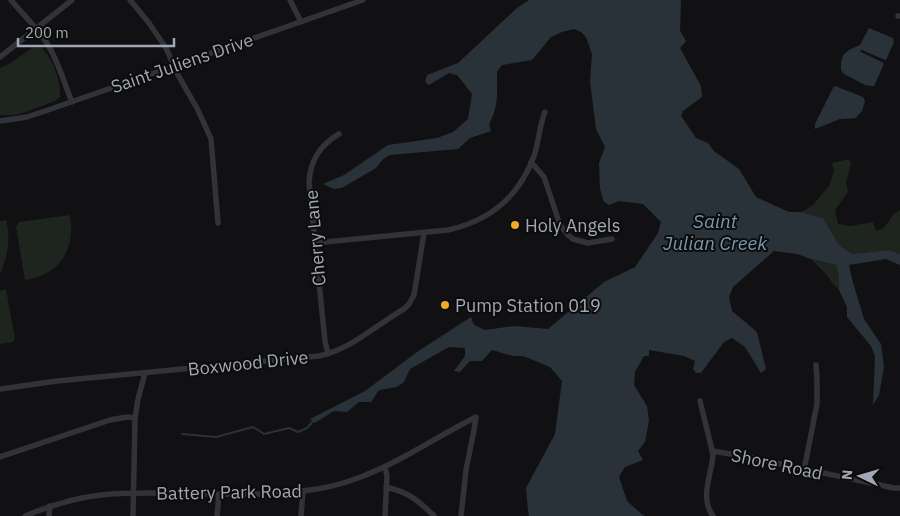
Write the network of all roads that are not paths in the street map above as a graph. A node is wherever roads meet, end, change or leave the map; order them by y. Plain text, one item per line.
1 (11, 0) edge
2 (72, 0) edge
3 (130, 0) edge
4 (290, 0) edge
5 (363, 0) edge
6 (300, 22) junction
7 (37, 28) junction
8 (0, 57) edge
9 (175, 66) junction
10 (72, 102) junction
11 (545, 112) dead end
12 (0, 121) edge
13 (339, 134) dead end
14 (531, 162) junction
15 (218, 223) dead end
16 (424, 233) junction
17 (612, 240) dead end
18 (315, 243) junction
19 (328, 354) junction
20 (816, 366) dead end
21 (145, 373) junction
22 (0, 389) edge
23 (700, 402) dead end
24 (135, 418) junction
25 (712, 451) junction
26 (0, 457) edge
27 (384, 466) junction
28 (804, 470) junction
29 (386, 486) junction
30 (900, 488) edge
31 (303, 491) junction
32 (134, 493) junction
33 (219, 494) junction
34 (50, 506) junction
35 (24, 516) edge
36 (49, 516) edge
37 (133, 516) edge
38 (217, 516) edge
39 (301, 516) edge
40 (385, 516) edge
41 (434, 516) edge
42 (461, 516) edge
43 (712, 516) edge

1 - 7 street
2 - 7 street
3 - 9 street
4 - 6 street
5 - 6 street, Saint Juliens Drive
6 - 9 street, Saint Juliens Drive
7 - 8 street
7 - 10 street
9 - 10 street, Saint Juliens Drive
9 - 15 street
10 - 12 street, Saint Juliens Drive
11 - 14 street
13 - 18 street, Cherry Lane
14 - 16 street
14 - 17 street
16 - 18 street
16 - 19 street, Boxwood Drive
18 - 19 street, Cherry Lane
19 - 21 street, Boxwood Drive
20 - 28 street
21 - 22 street, Boxwood Drive
21 - 24 street
23 - 25 street
24 - 26 street
24 - 32 street
25 - 28 street, Shore Road
25 - 43 street
27 - 29 street
27 - 31 street, Battery Park Road
27 - 42 street, Battery Park Road
28 - 30 street, Shore Road
29 - 40 street
29 - 41 street
31 - 33 street, Battery Park Road
31 - 39 street
32 - 33 street, Battery Park Road
32 - 34 street, Battery Park Road
32 - 37 street
33 - 38 street
34 - 35 street, Battery Park Road
34 - 36 street

